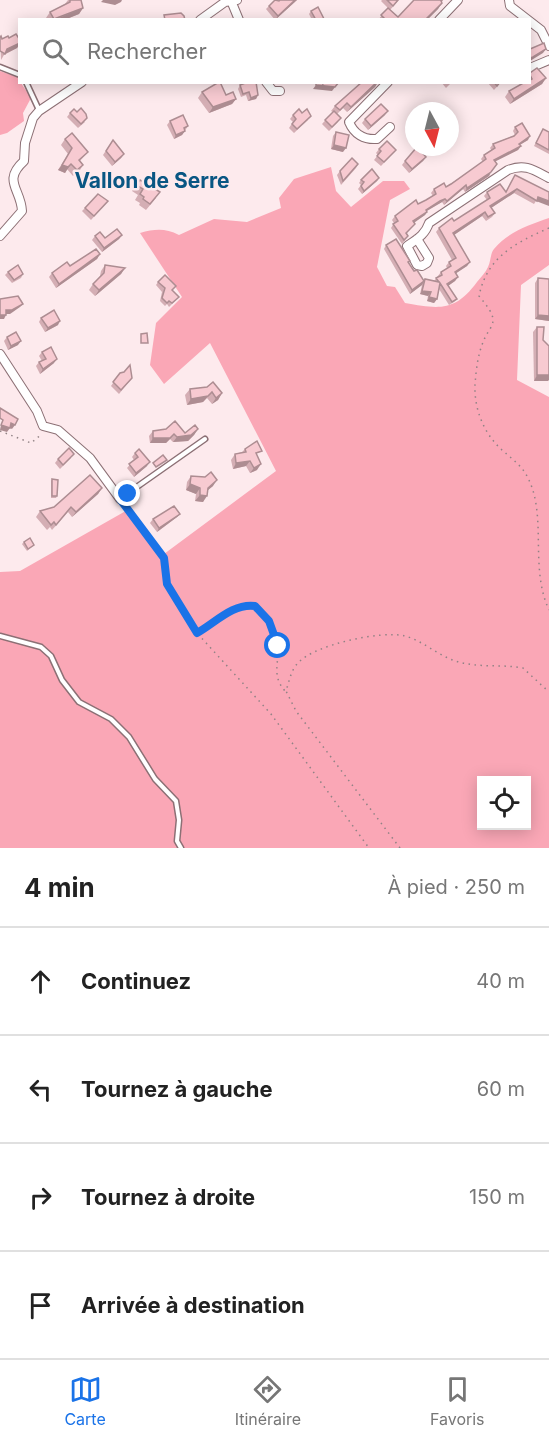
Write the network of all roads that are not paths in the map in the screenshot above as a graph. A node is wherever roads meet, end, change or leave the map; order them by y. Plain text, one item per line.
1 (458, 0) edge
2 (509, 0) edge
3 (235, 1) edge
4 (203, 18) edge
5 (239, 18) edge
6 (441, 18) edge
7 (526, 18) edge
8 (531, 22) edge
9 (549, 46) edge
10 (549, 60) edge
11 (0, 67) edge
12 (531, 68) edge
13 (18, 74) edge
14 (27, 84) edge
15 (79, 84) edge
16 (268, 84) edge
17 (386, 84) edge
18 (280, 91) dead end
19 (39, 111) junction
20 (390, 127) dead end
21 (549, 178) edge
22 (0, 236) edge
23 (417, 239) dead end
24 (0, 354) edge
25 (205, 438) dead end
26 (120, 499) joint
27 (0, 636) edge
28 (181, 848) edge

1 - 6 street
2 - 7 street
3 - 4 street
3 - 5 street
8 - 9 street
10 - 12 street
11 - 13 lane
14 - 19 lane
15 - 19 street
16 - 18 street
17 - 20 street
19 - 22 street
21 - 23 street
24 - 26 street
25 - 26 lane
27 - 28 lane

